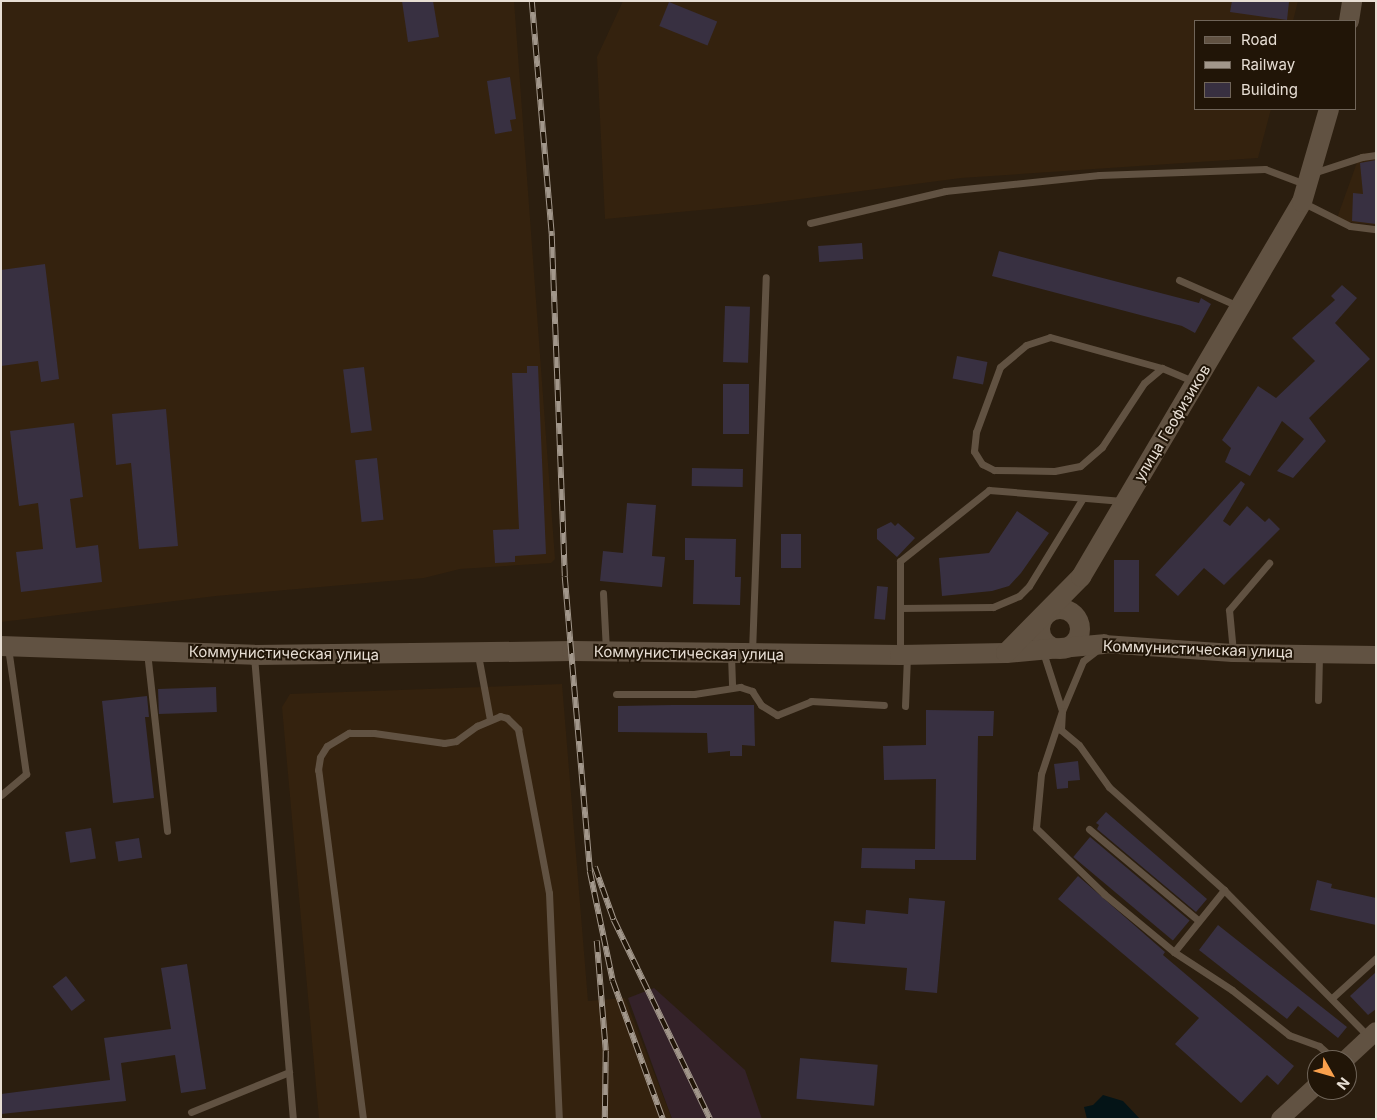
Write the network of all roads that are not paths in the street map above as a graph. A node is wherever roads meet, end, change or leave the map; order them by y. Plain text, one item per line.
1 (1352, 1) edge
2 (1349, 20) edge
3 (1329, 110) edge
4 (1339, 110) edge
5 (1376, 155) edge
6 (1307, 187) junction
7 (810, 223) dead end
8 (1376, 229) edge
9 (766, 278) dead end
10 (1179, 280) dead end
11 (1240, 307) junction
12 (1162, 368) junction
13 (1196, 383) junction
14 (1083, 498) junction
15 (1126, 502) junction
16 (1269, 563) dead end
17 (1081, 577) junction
18 (603, 593) dead end
19 (900, 608) junction
20 (1049, 612) junction
21 (1079, 620) junction
22 (1104, 644) junction
23 (5, 646) edge
24 (1052, 649) junction
25 (147, 650) junction
26 (477, 652) junction
27 (606, 652) junction
28 (732, 653) junction
29 (1233, 653) junction
30 (254, 654) junction
31 (752, 654) junction
32 (1006, 654) junction
33 (1319, 654) junction
34 (904, 655) junction
35 (1376, 655) edge
36 (732, 687) junction
37 (616, 694) dead end
38 (1318, 700) dead end
39 (884, 705) dead end
40 (905, 706) dead end
41 (1062, 711) junction
42 (490, 720) junction
43 (1, 795) edge
44 (1089, 829) dead end
45 (167, 830) dead end
46 (1224, 890) junction
47 (1199, 921) junction
48 (1174, 952) junction
49 (1376, 958) edge
50 (1332, 998) junction
51 (1372, 1034) edge
52 (1324, 1050) edge
53 (1355, 1050) edge
54 (288, 1072) junction
55 (1307, 1095) edge
56 (191, 1112) dead end
57 (293, 1119) edge
58 (363, 1119) edge
59 (559, 1119) edge
60 (1280, 1119) edge

1 - 2 main road
3 - 6 main road, улица Геофизиков
4 - 6 main road, улица Геофизиков
5 - 6 lane
6 - 7 lane
6 - 8 lane
6 - 11 main road, улица Геофизиков
9 - 31 lane
10 - 11 lane
11 - 13 main road, улица Геофизиков
12 - 12 lane
12 - 13 lane
13 - 15 main road, улица Геофизиков
14 - 15 lane
14 - 19 lane
14 - 19 lane
15 - 17 main road, улица Геофизиков
16 - 29 lane
17 - 20 main road, улица Геофизиков
17 - 21 main road
18 - 27 lane
19 - 34 lane
20 - 21 main road
20 - 24 main road
20 - 32 main road, улица Геофизиков
21 - 22 main road
21 - 24 main road
22 - 24 main road, Коммунистическая улица
22 - 29 street, Коммунистическая улица
22 - 41 lane
23 - 25 main road, Коммунистическая улица
23 - 43 lane
24 - 32 main road, Коммунистическая улица
24 - 41 lane
25 - 30 main road, Коммунистическая улица
25 - 45 lane
26 - 27 main road, Коммунистическая улица
26 - 30 main road, Коммунистическая улица
26 - 42 lane
27 - 28 main road, Коммунистическая улица
28 - 31 main road, Коммунистическая улица
28 - 36 lane
29 - 33 street, Коммунистическая улица
30 - 54 lane
31 - 34 main road, Коммунистическая улица
32 - 34 main road, Коммунистическая улица
33 - 35 street, Коммунистическая улица
33 - 38 lane
34 - 40 lane
36 - 37 lane
36 - 39 lane
41 - 46 lane
41 - 48 lane
42 - 58 lane
42 - 59 lane
44 - 47 lane
46 - 47 lane
46 - 50 lane
47 - 48 lane
48 - 52 lane
49 - 50 lane
50 - 51 lane
51 - 53 street
54 - 56 lane
54 - 57 lane
55 - 60 street

